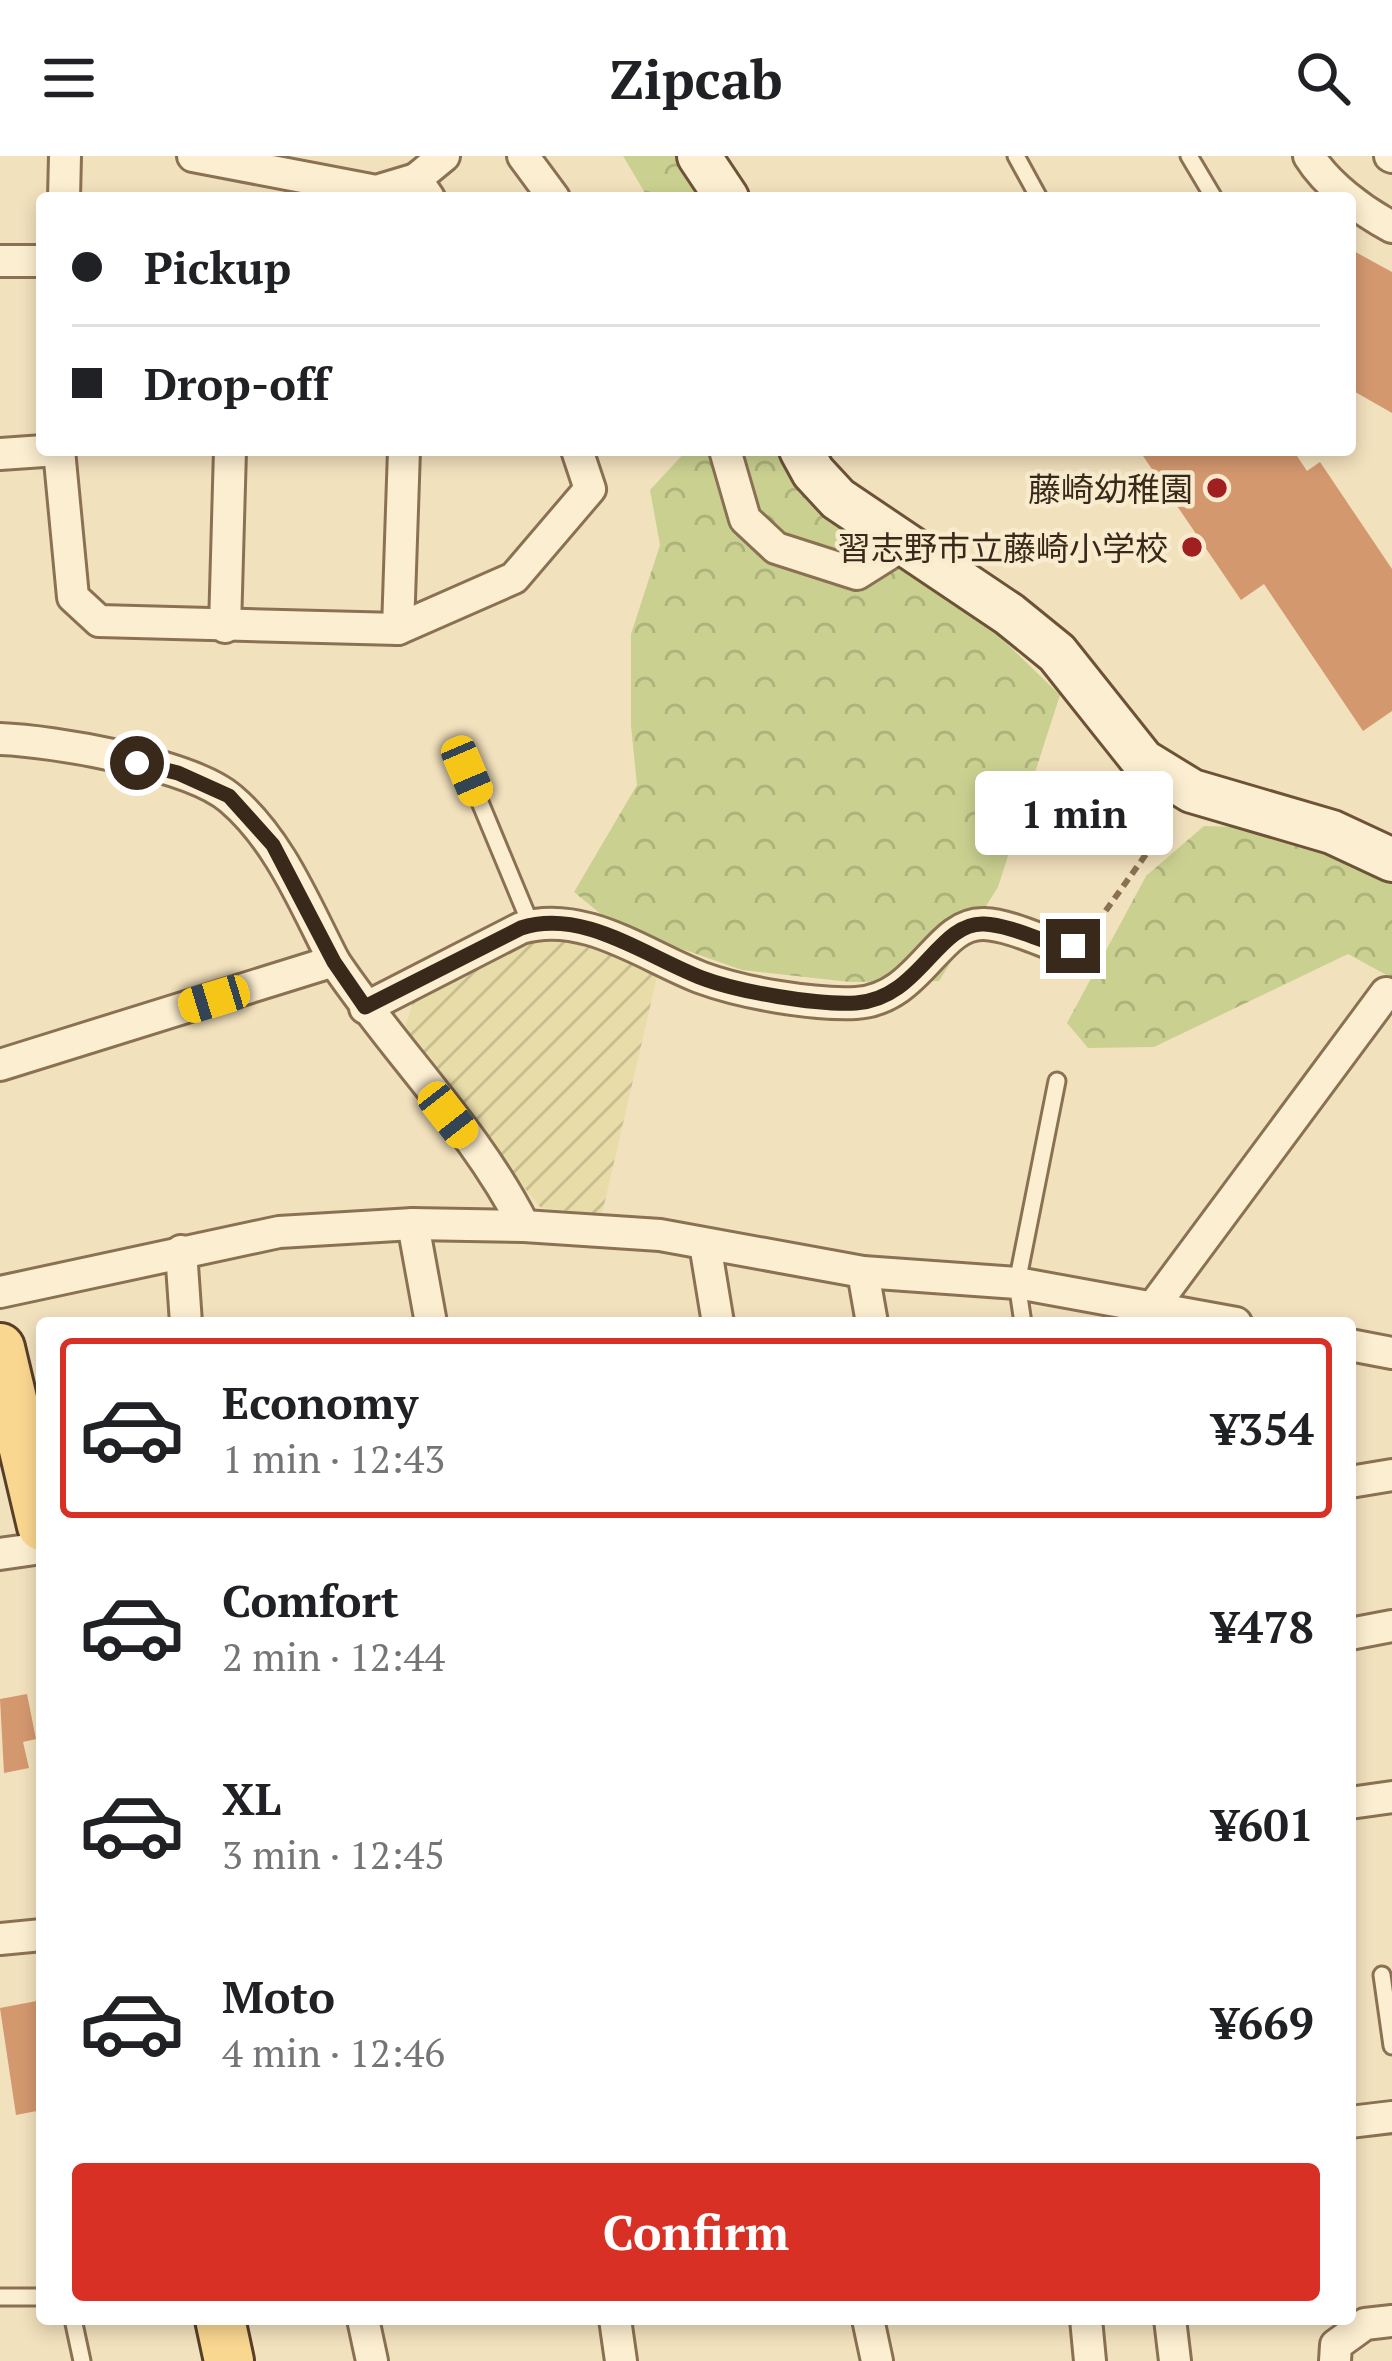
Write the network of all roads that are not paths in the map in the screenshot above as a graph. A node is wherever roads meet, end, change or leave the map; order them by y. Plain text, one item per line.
1 (65, 156) edge
2 (193, 156) edge
3 (444, 156) edge
4 (523, 156) edge
5 (699, 156) edge
6 (1016, 156) edge
7 (1189, 156) edge
8 (1309, 156) edge
9 (423, 189) edge
10 (64, 192) edge
11 (550, 192) edge
12 (723, 192) edge
13 (1036, 192) edge
14 (1210, 192) edge
15 (1346, 192) edge
16 (1356, 200) edge
17 (1392, 227) edge
18 (0, 260) edge
19 (36, 262) edge
20 (36, 452) edge
21 (0, 454) edge
22 (60, 456) edge
23 (230, 456) edge
24 (404, 456) edge
25 (579, 456) edge
26 (727, 456) edge
27 (805, 456) edge
28 (903, 545) junction
29 (225, 627) junction
30 (398, 629) junction
31 (0, 739) edge
32 (467, 771) dead end
33 (1392, 860) edge
34 (531, 925) junction
35 (1073, 946) road end
36 (334, 962) junction
37 (1386, 993) dead end
38 (365, 1007) junction
39 (0, 1065) edge
40 (1057, 1082) dead end
41 (413, 1224) junction
42 (524, 1226) junction
43 (705, 1244) junction
44 (181, 1251) junction
45 (863, 1272) junction
46 (1017, 1282) junction
47 (0, 1292) edge
48 (1153, 1307) junction
49 (186, 1317) edge
50 (429, 1317) edge
51 (717, 1317) edge
52 (871, 1317) edge
53 (1022, 1317) edge
54 (1205, 1317) edge
55 (1356, 1346) edge
56 (0, 1348) edge
57 (1392, 1353) edge
58 (33, 1443) edge
59 (1392, 1474) edge
60 (1356, 1481) edge
61 (36, 1549) edge
62 (0, 1554) edge
63 (1392, 1627) edge
64 (1356, 1633) edge
65 (1392, 1797) edge
66 (1356, 1802) edge
67 (36, 1936) edge
68 (0, 1939) edge
69 (1382, 1975) dead end
70 (1392, 2045) edge
71 (1392, 2117) edge
72 (1356, 2121) edge
73 (0, 2297) edge
74 (36, 2297) edge
75 (1392, 2321) edge
76 (74, 2325) edge
77 (221, 2325) edge
78 (364, 2325) edge
79 (616, 2325) edge
80 (869, 2325) edge
81 (1087, 2325) edge
82 (1171, 2325) edge
83 (82, 2361) edge
84 (229, 2361) edge
85 (372, 2361) edge
86 (621, 2361) edge
87 (877, 2361) edge
88 (1090, 2361) edge
89 (1175, 2361) edge
90 (1335, 2361) edge

1 - 10 street
2 - 9 street
3 - 9 street
4 - 11 street
5 - 12 street
6 - 13 lane
7 - 14 lane
8 - 15 street
16 - 17 street
18 - 19 street
20 - 21 street
22 - 29 street
23 - 29 street
24 - 30 street
25 - 30 street
26 - 28 street
27 - 28 street
28 - 33 street
29 - 30 street
31 - 36 street
32 - 34 lane
34 - 35 street
34 - 38 street
36 - 38 street
36 - 39 street
37 - 48 street
38 - 42 street
40 - 46 lane
41 - 42 street
41 - 44 street
41 - 50 street
42 - 43 street
43 - 45 street
43 - 51 street
44 - 47 street
44 - 49 street
45 - 46 street
45 - 52 street
46 - 48 street
46 - 53 lane
48 - 54 street
55 - 57 street
56 - 58 main road
59 - 60 street
61 - 62 street
63 - 64 street
65 - 66 street
67 - 68 street
69 - 70 lane
71 - 72 street
73 - 74 lane
75 - 90 street
76 - 83 lane
77 - 84 main road
78 - 85 street
79 - 86 street
80 - 87 street
81 - 88 street
82 - 89 street

